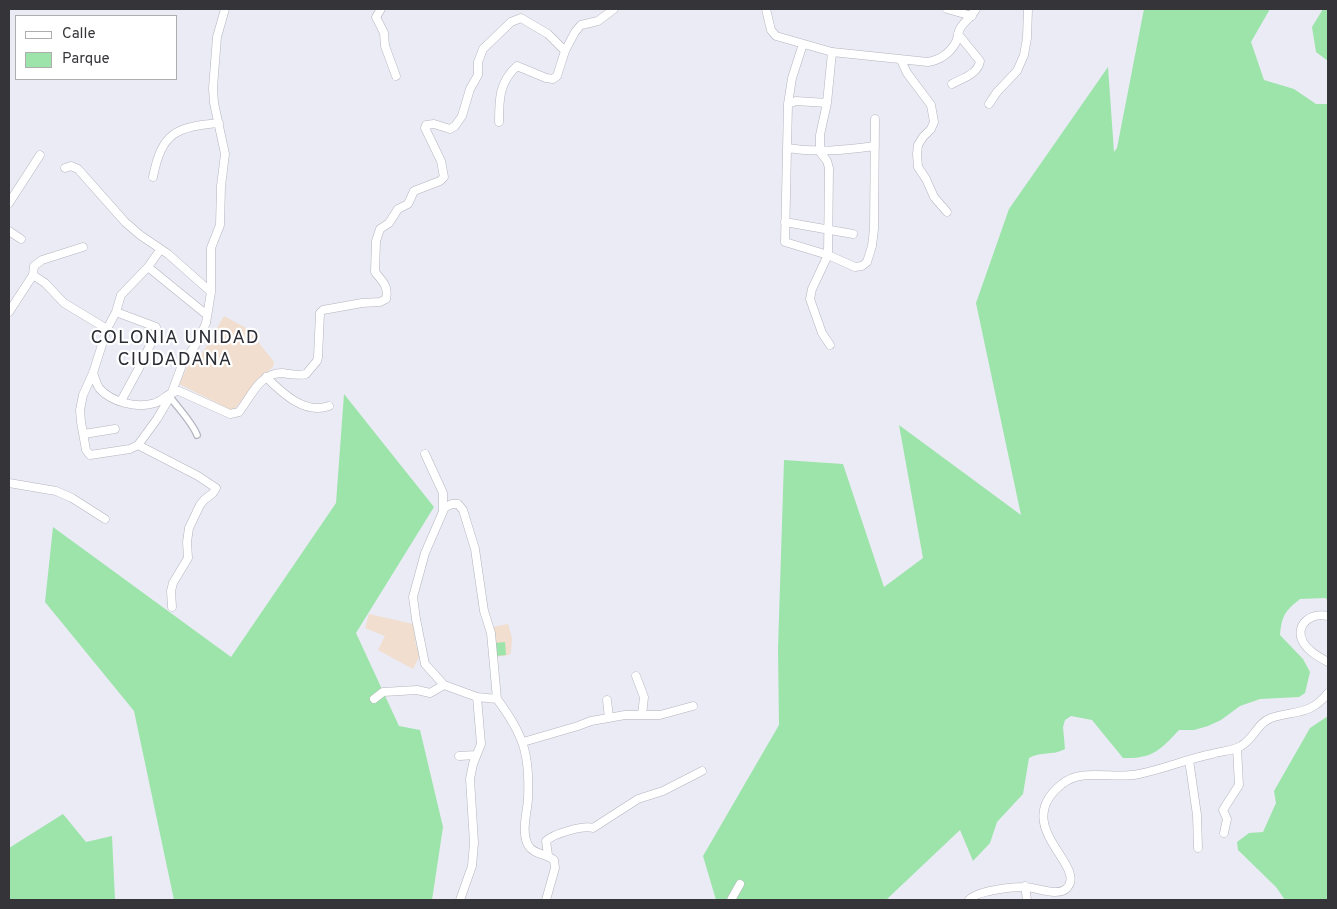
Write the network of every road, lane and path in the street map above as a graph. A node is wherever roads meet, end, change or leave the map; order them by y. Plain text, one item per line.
1 (225, 9) edge
2 (381, 9) edge
3 (614, 9) edge
4 (766, 9) edge
5 (947, 9) edge
6 (1028, 9) edge
7 (974, 12) edge
8 (958, 34) junction
9 (803, 44) junction
10 (564, 51) junction
11 (832, 52) junction
12 (901, 60) junction
13 (396, 76) dead end
14 (952, 84) dead end
15 (827, 103) junction
16 (788, 104) junction
17 (989, 104) dead end
18 (875, 119) dead end
19 (498, 122) dead end
20 (219, 123) junction
21 (875, 146) junction
22 (787, 148) junction
23 (820, 152) junction
24 (40, 155) dead end
25 (65, 168) dead end
26 (153, 177) dead end
27 (9, 203) edge
28 (948, 212) dead end
29 (785, 222) junction
30 (827, 230) junction
31 (9, 231) edge
32 (853, 234) dead end
33 (21, 239) dead end
34 (83, 247) dead end
35 (160, 250) junction
36 (828, 256) junction
37 (148, 267) junction
38 (33, 275) junction
39 (211, 292) junction
40 (9, 312) edge
41 (116, 312) junction
42 (207, 315) junction
43 (107, 330) junction
44 (830, 345) dead end
45 (93, 373) junction
46 (266, 377) junction
47 (171, 394) junction
48 (121, 401) junction
49 (329, 406) dead end
50 (115, 429) dead end
51 (84, 434) junction
52 (198, 435) dead end
53 (138, 445) junction
54 (425, 454) dead end
55 (9, 483) edge
56 (443, 513) junction
57 (105, 520) dead end
58 (172, 607) dead end
59 (1328, 616) edge
60 (1328, 662) edge
61 (636, 676) dead end
62 (444, 685) junction
63 (1328, 693) edge
64 (477, 697) junction
65 (374, 699) dead end
66 (497, 699) junction
67 (607, 700) dead end
68 (693, 706) dead end
69 (642, 714) junction
70 (609, 718) junction
71 (523, 742) junction
72 (1237, 748) junction
73 (476, 755) junction
74 (459, 756) dead end
75 (1189, 760) junction
76 (702, 771) dead end
77 (1224, 833) dead end
78 (1198, 848) dead end
79 (548, 855) junction
80 (740, 884) dead end
81 (1024, 886) junction
82 (460, 900) edge
83 (546, 900) edge
84 (731, 900) edge
85 (969, 900) edge
86 (1027, 900) edge

1 - 20 street
2 - 13 street
3 - 10 street
4 - 9 street
5 - 7 street
6 - 17 street
7 - 8 street
8 - 12 street
8 - 14 street
9 - 11 street
9 - 16 street
10 - 19 street
10 - 46 street
11 - 12 street
11 - 15 street
12 - 28 street
15 - 16 street
15 - 23 street
16 - 22 street
18 - 21 street
20 - 26 street
20 - 39 street
21 - 23 street
21 - 36 street
22 - 23 street
22 - 29 street
23 - 30 street
24 - 27 street
25 - 35 street
29 - 30 street
29 - 36 street
30 - 32 street
30 - 36 street
31 - 33 street
34 - 38 street
35 - 37 street
35 - 39 street
36 - 44 street
37 - 41 street
37 - 42 street
38 - 40 street
38 - 43 street
39 - 42 street
41 - 43 street
41 - 48 street
42 - 47 street
43 - 45 street
45 - 48 street
45 - 51 street
46 - 47 street
46 - 49 street
47 - 48 street
47 - 52 street
47 - 53 street
50 - 51 street
51 - 53 street
53 - 58 street
54 - 56 street
55 - 57 street
56 - 62 street
56 - 66 street
59 - 60 street
61 - 69 street
62 - 64 street
62 - 65 street
63 - 72 street
64 - 66 street
64 - 73 street
66 - 71 street
67 - 70 street
68 - 69 street
69 - 70 street
70 - 71 street
71 - 79 street
72 - 75 street
72 - 77 street
73 - 74 street
73 - 82 street
75 - 78 street
75 - 81 street
76 - 79 street
79 - 83 street
80 - 84 street
81 - 85 street
81 - 86 street

